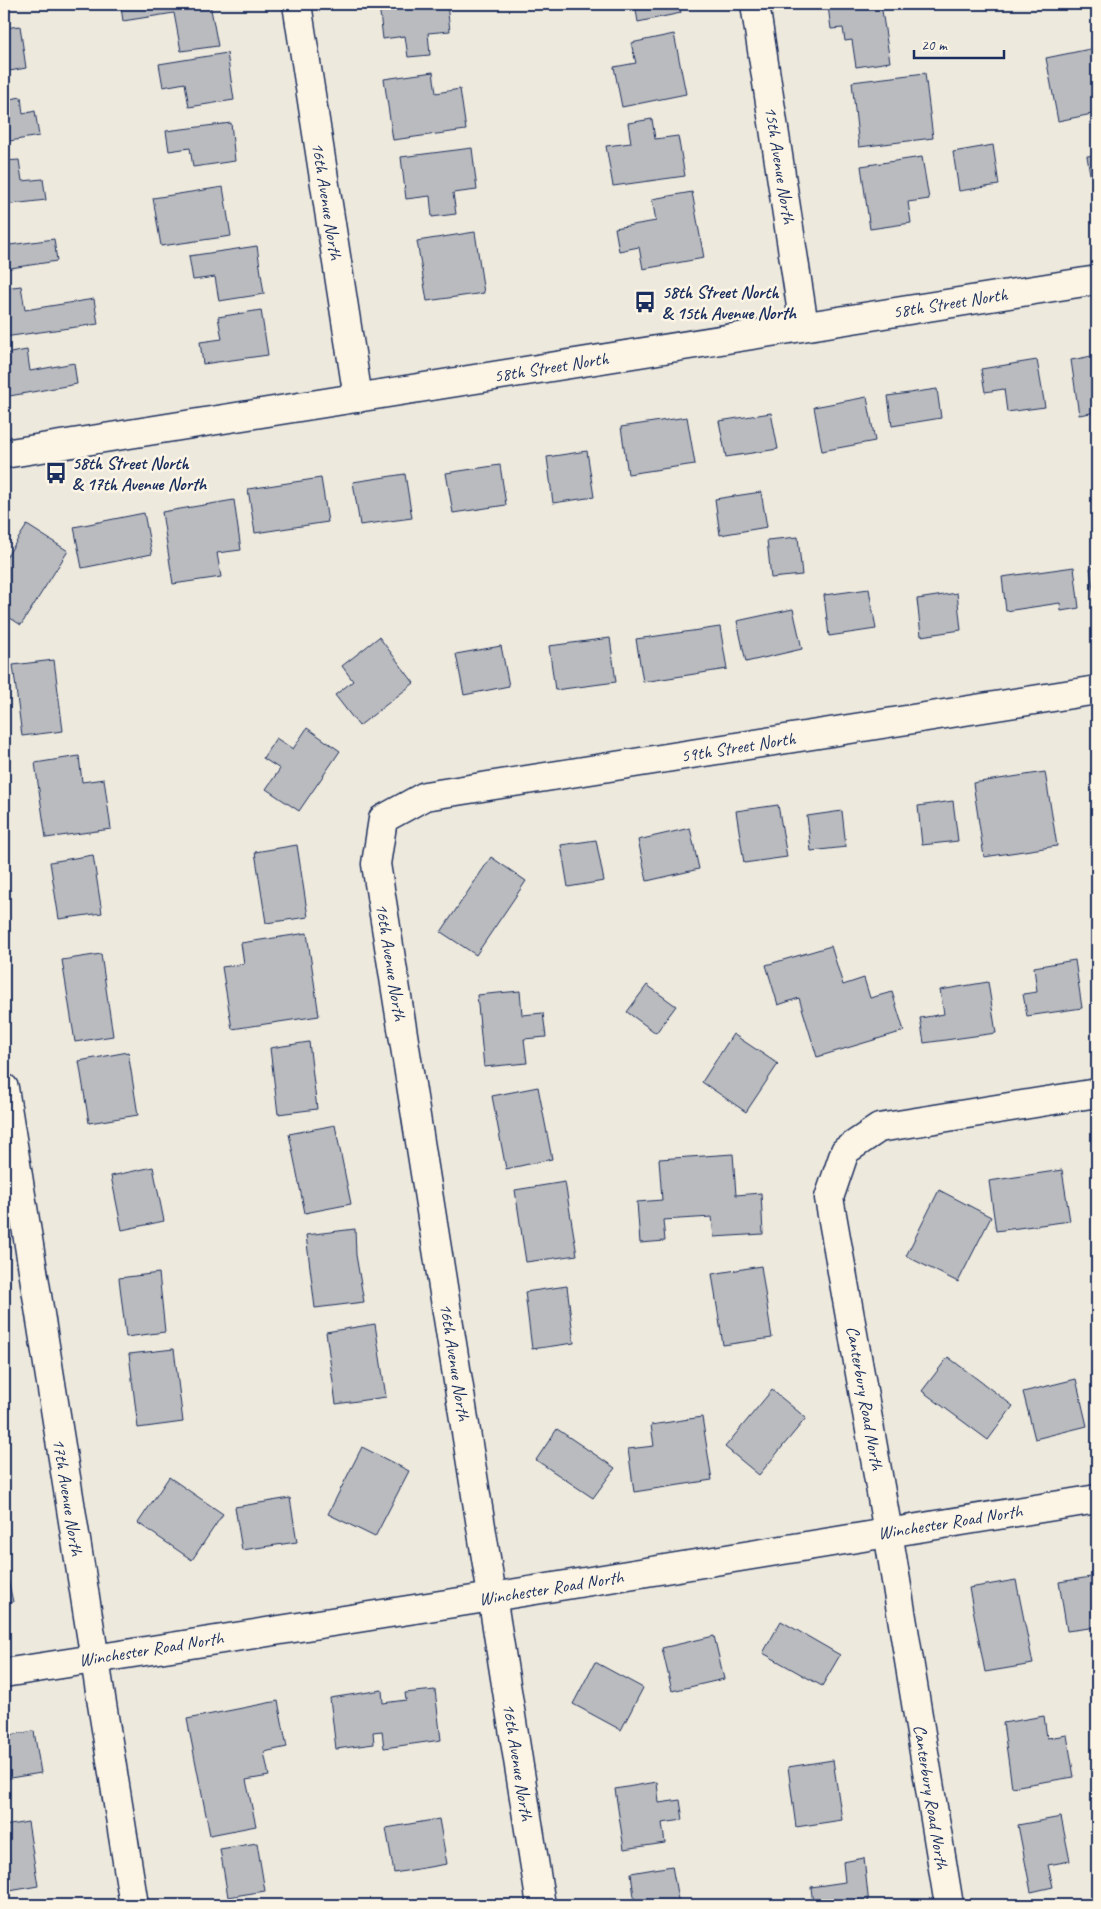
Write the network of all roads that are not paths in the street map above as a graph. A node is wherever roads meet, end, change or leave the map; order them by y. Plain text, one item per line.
1 (296, 4) edge
2 (755, 4) edge
3 (1097, 280) edge
4 (804, 326) junction
5 (358, 398) junction
6 (4, 454) edge
7 (1097, 690) edge
8 (384, 820) joint
9 (4, 1088) edge
10 (1097, 1092) edge
11 (1097, 1499) edge
12 (888, 1532) junction
13 (492, 1598) junction
14 (94, 1658) junction
15 (4, 1673) edge
16 (134, 1905) edge
17 (541, 1905) edge
18 (948, 1905) edge

1 - 5 street, 16th Avenue North
2 - 4 street, 15th Avenue North
3 - 4 street, 58th Street North
4 - 5 street, 58th Street North
5 - 6 street, 58th Street North
7 - 8 street, 59th Street North
8 - 13 street, 16th Avenue North
9 - 14 street, 17th Avenue North
10 - 12 street, Canterbury Road North
11 - 12 street, Winchester Road North
12 - 13 street, Winchester Road North
12 - 18 street, Canterbury Road North
13 - 14 street, Winchester Road North
13 - 17 street, 16th Avenue North
14 - 15 street, Winchester Road North
14 - 16 street, 17th Avenue North

